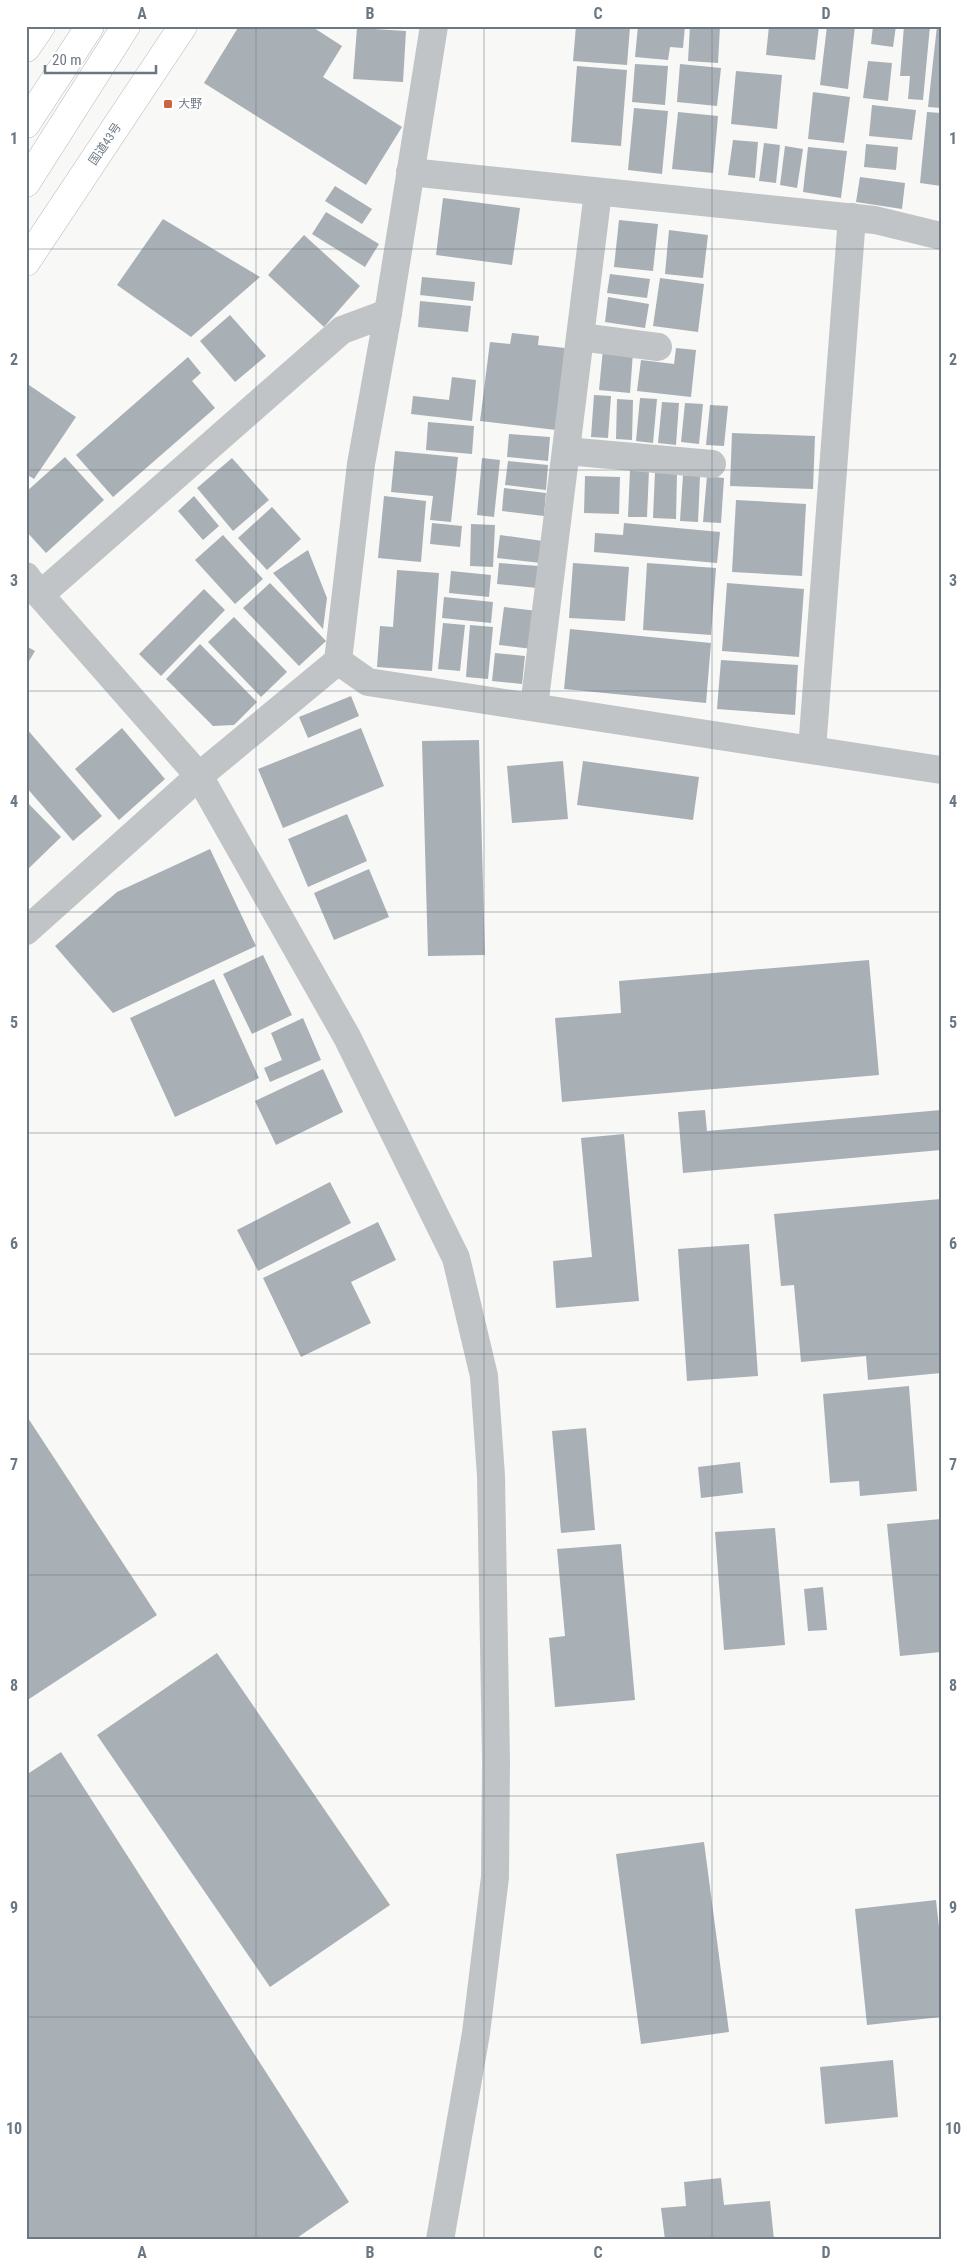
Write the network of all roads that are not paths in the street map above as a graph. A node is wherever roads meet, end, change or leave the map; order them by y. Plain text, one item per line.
1 (40, 26) edge
2 (90, 26) edge
3 (126, 26) edge
4 (183, 26) edge
5 (434, 26) edge
6 (26, 48) edge
7 (26, 124) edge
8 (410, 172) junction
9 (26, 183) edge
10 (598, 192) junction
11 (852, 217) junction
12 (941, 236) edge
13 (26, 262) edge
14 (388, 313) junction
15 (580, 337) junction
16 (658, 347) dead end
17 (566, 451) junction
18 (712, 464) dead end
19 (33, 586) edge
20 (338, 661) junction
21 (534, 707) junction
22 (812, 750) junction
23 (941, 770) edge
24 (200, 776) junction
25 (26, 931) edge
26 (440, 2240) edge

1 - 6 highway
2 - 7 highway
3 - 9 highway
4 - 13 highway, 国道43号
5 - 8 street
8 - 10 street
8 - 14 street
10 - 11 street
10 - 15 street
11 - 12 street
11 - 22 street
14 - 19 street
14 - 20 street
15 - 16 street
15 - 17 street
17 - 18 street
17 - 21 street
19 - 24 street
20 - 21 street
20 - 24 street
21 - 22 street
22 - 23 street
24 - 25 street
24 - 26 street

